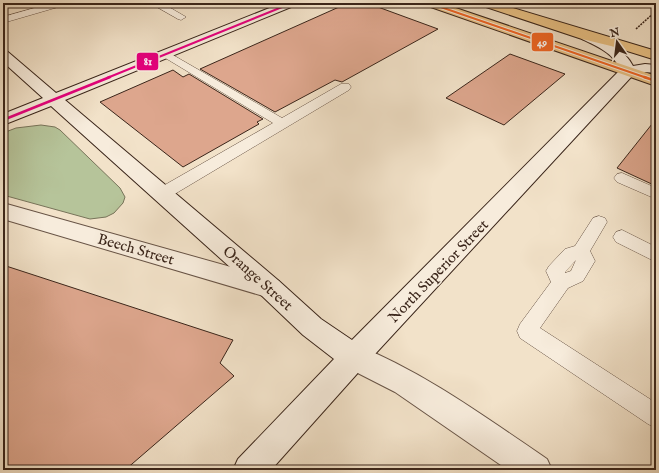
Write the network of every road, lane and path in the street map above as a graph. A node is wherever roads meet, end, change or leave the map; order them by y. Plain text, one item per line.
1 (62, 3) edge
2 (155, 3) edge
3 (292, 3) edge
4 (429, 3) edge
5 (484, 3) edge
6 (656, 11) edge
7 (181, 17) dead end
8 (3, 20) edge
9 (635, 30) dead end
10 (587, 36) junction
11 (166, 54) junction
12 (3, 55) edge
13 (656, 56) edge
14 (656, 68) edge
15 (628, 71) junction
16 (656, 81) edge
17 (346, 87) dead end
18 (53, 100) junction
19 (3, 120) edge
20 (283, 124) junction
21 (622, 178) dead end
22 (162, 194) junction
23 (656, 194) edge
24 (3, 211) edge
25 (598, 222) dead end
26 (622, 237) dead end
27 (656, 256) edge
28 (270, 288) junction
29 (354, 357) junction
30 (656, 416) edge
31 (249, 470) edge
32 (536, 470) edge

1 - 8 lane
2 - 7 lane
3 - 11 street
4 - 15 main road
5 - 10 main road
6 - 9 path
10 - 13 main road
10 - 15 street
11 - 18 street
11 - 20 lane
12 - 18 street, Orange Street
14 - 15 street
15 - 16 main road
15 - 29 street, North Superior Street
17 - 20 lane
18 - 19 street
18 - 22 street, Orange Street
20 - 22 lane
21 - 23 lane
22 - 28 street, Orange Street
24 - 28 street, Beech Street
25 - 30 lane
26 - 27 lane
28 - 29 street, Orange Street
29 - 31 street, North Superior Street
29 - 32 street, Orange Street

